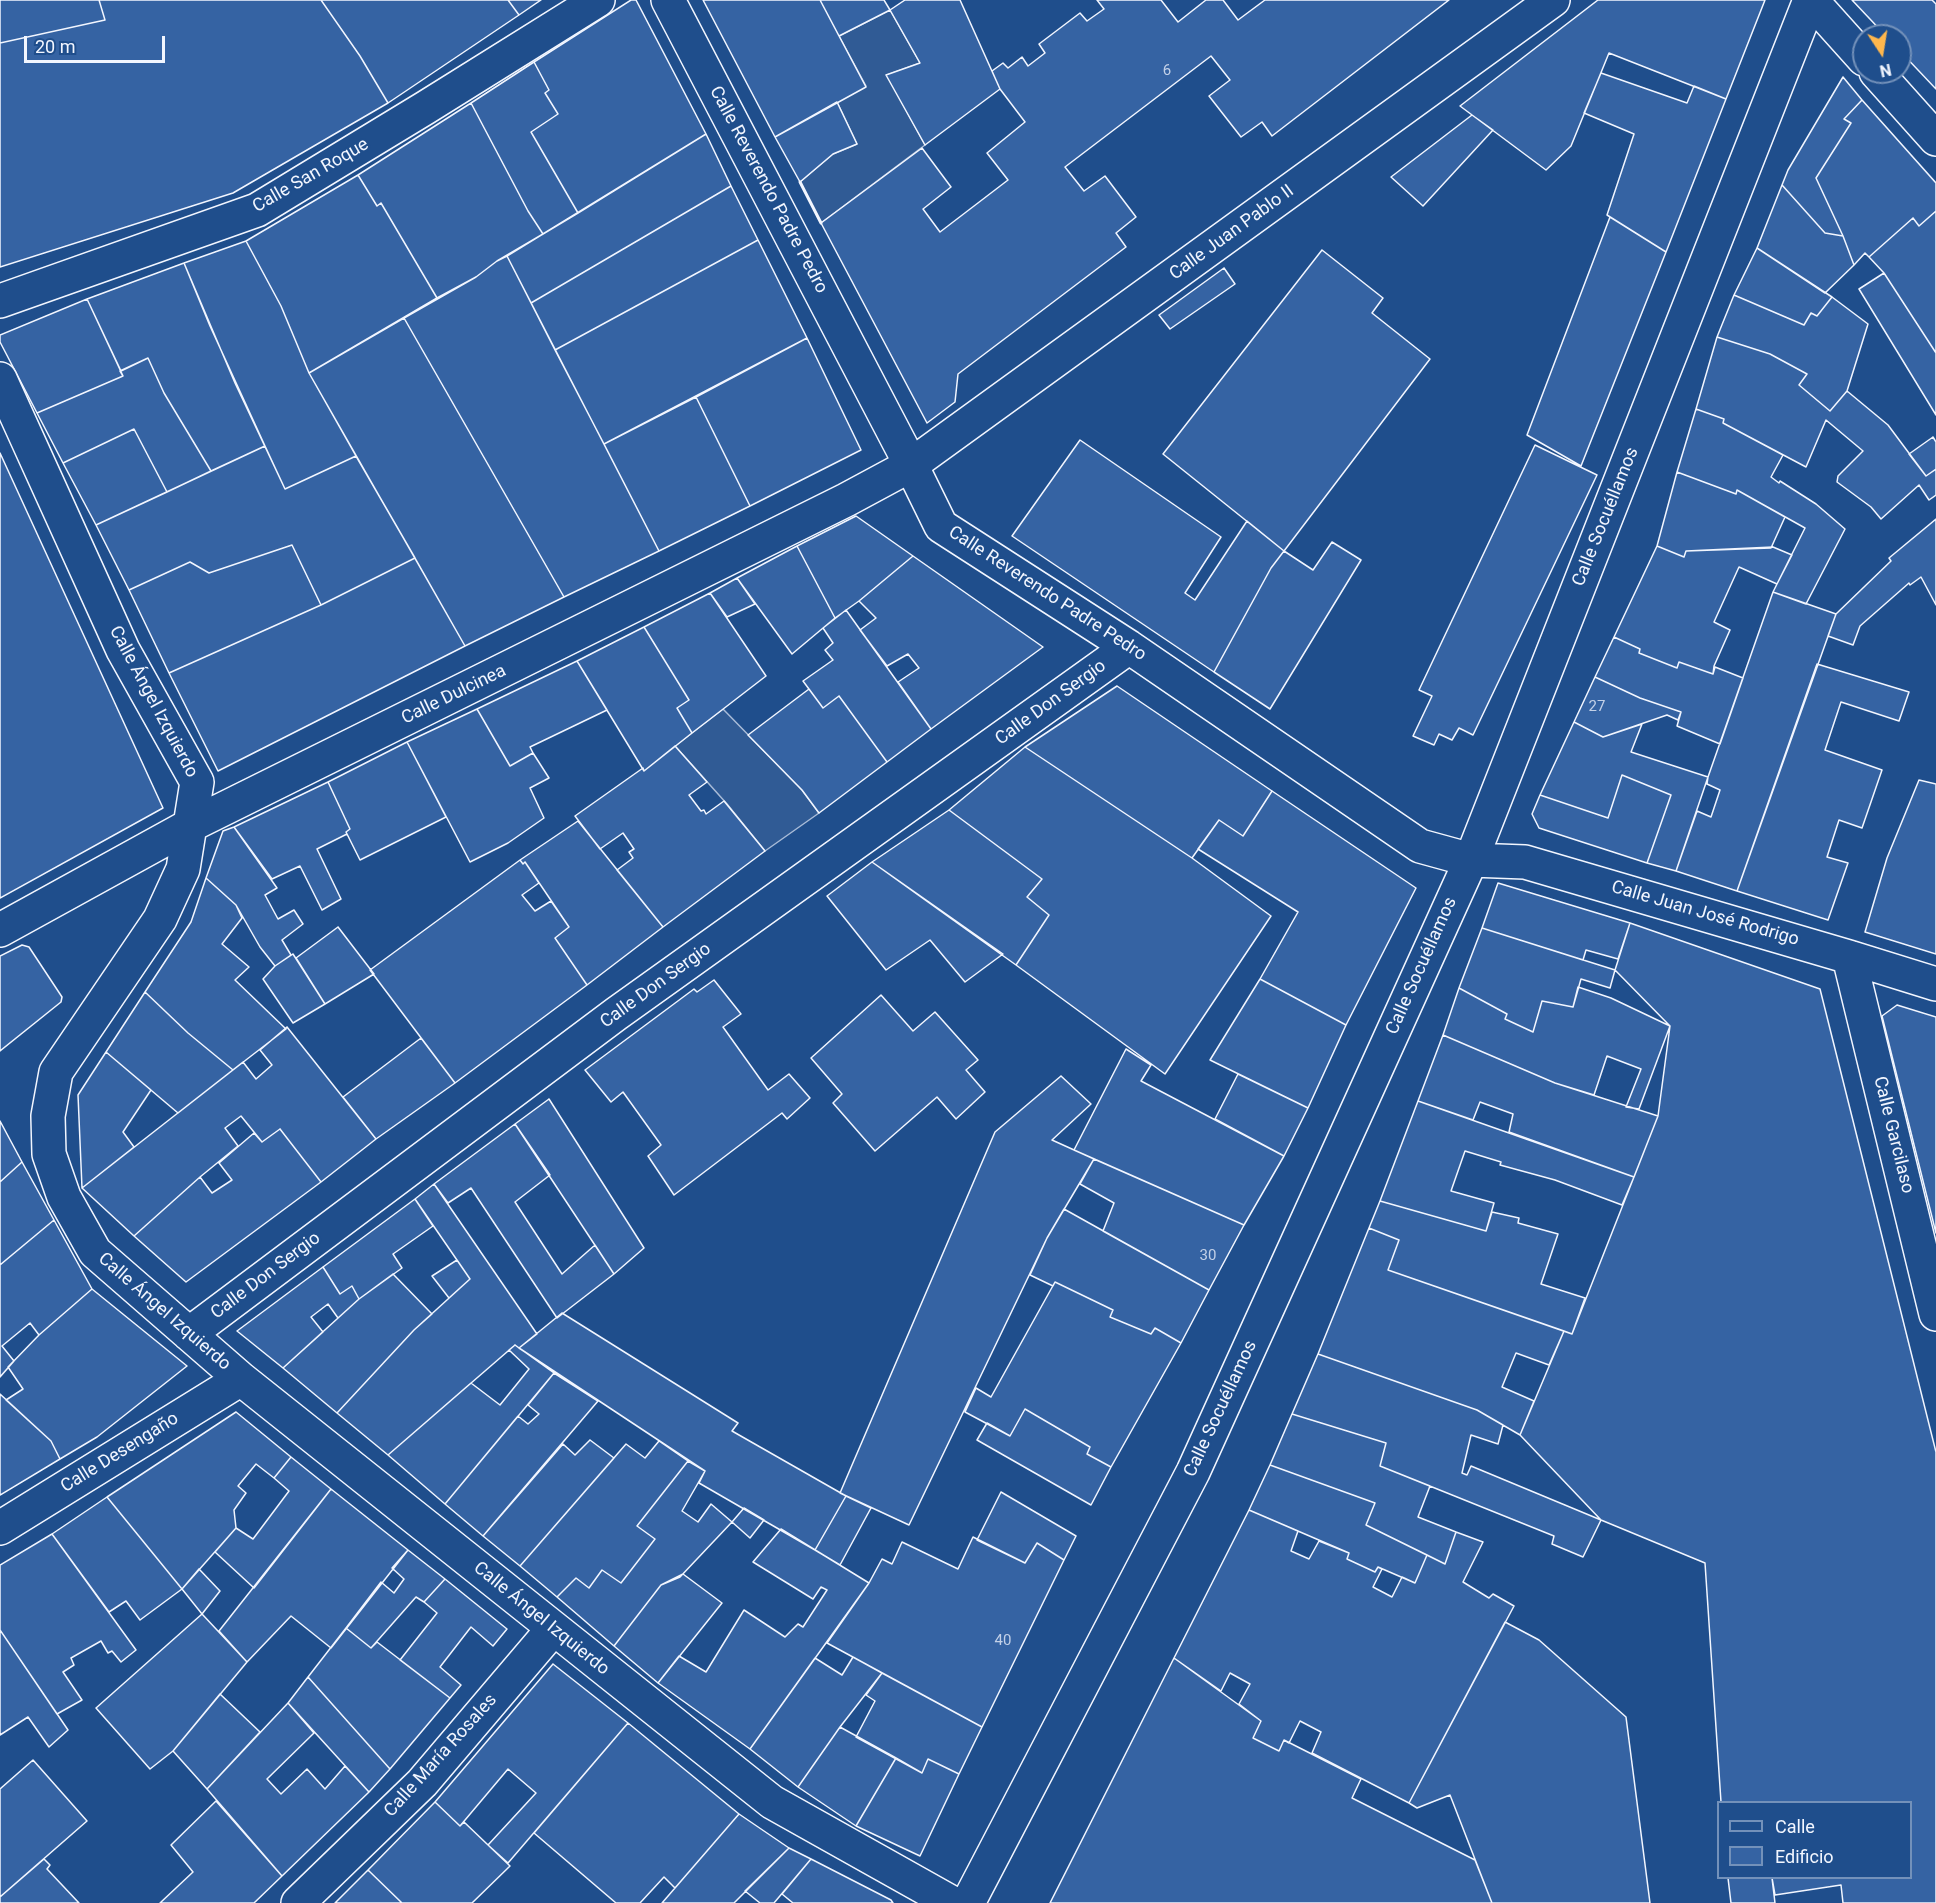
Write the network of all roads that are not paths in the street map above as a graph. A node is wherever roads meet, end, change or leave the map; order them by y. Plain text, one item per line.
1 (598, 0) edge
2 (668, 0) edge
3 (1553, 0) edge
4 (1811, 0) edge
5 (1852, 46) edge
6 (1887, 84) edge
7 (1936, 139) edge
8 (0, 301) edge
9 (0, 379) edge
10 (911, 465) junction
11 (1129, 647) junction
12 (189, 826) junction
13 (1471, 860) junction
14 (0, 930) edge
15 (1849, 957) junction
16 (1936, 984) edge
17 (1936, 1314) edge
18 (189, 1334) junction
19 (241, 1379) junction
20 (0, 1528) edge
21 (553, 1629) junction
22 (298, 1903) edge
23 (952, 1903) edge
24 (968, 1903) edge

1 - 8 street, Calle San Roque
2 - 10 street, Calle Reverendo Padre Pedro
3 - 10 street, Calle Juan Pablo II
4 - 5 street
4 - 13 street, Calle Socuéllamos
6 - 7 street
9 - 12 street, Calle Ángel Izquierdo
10 - 11 street, Calle Reverendo Padre Pedro
10 - 12 street, Calle Dulcinea
11 - 13 street, Calle Reverendo Padre Pedro
11 - 18 street, Calle Don Sergio
12 - 14 street, Calle Dulcinea
12 - 18 street, Calle Ángel Izquierdo
13 - 15 street, Calle Juan José Rodrigo
13 - 24 street, Calle Socuéllamos
15 - 16 street, Calle Juan José Rodrigo
15 - 17 street, Calle Garcilaso
18 - 19 street, Calle Ángel Izquierdo
19 - 20 street, Calle Desengaño
19 - 21 street, Calle Ángel Izquierdo
21 - 22 street, Calle María Rosales
21 - 23 street, Calle Ángel Izquierdo

